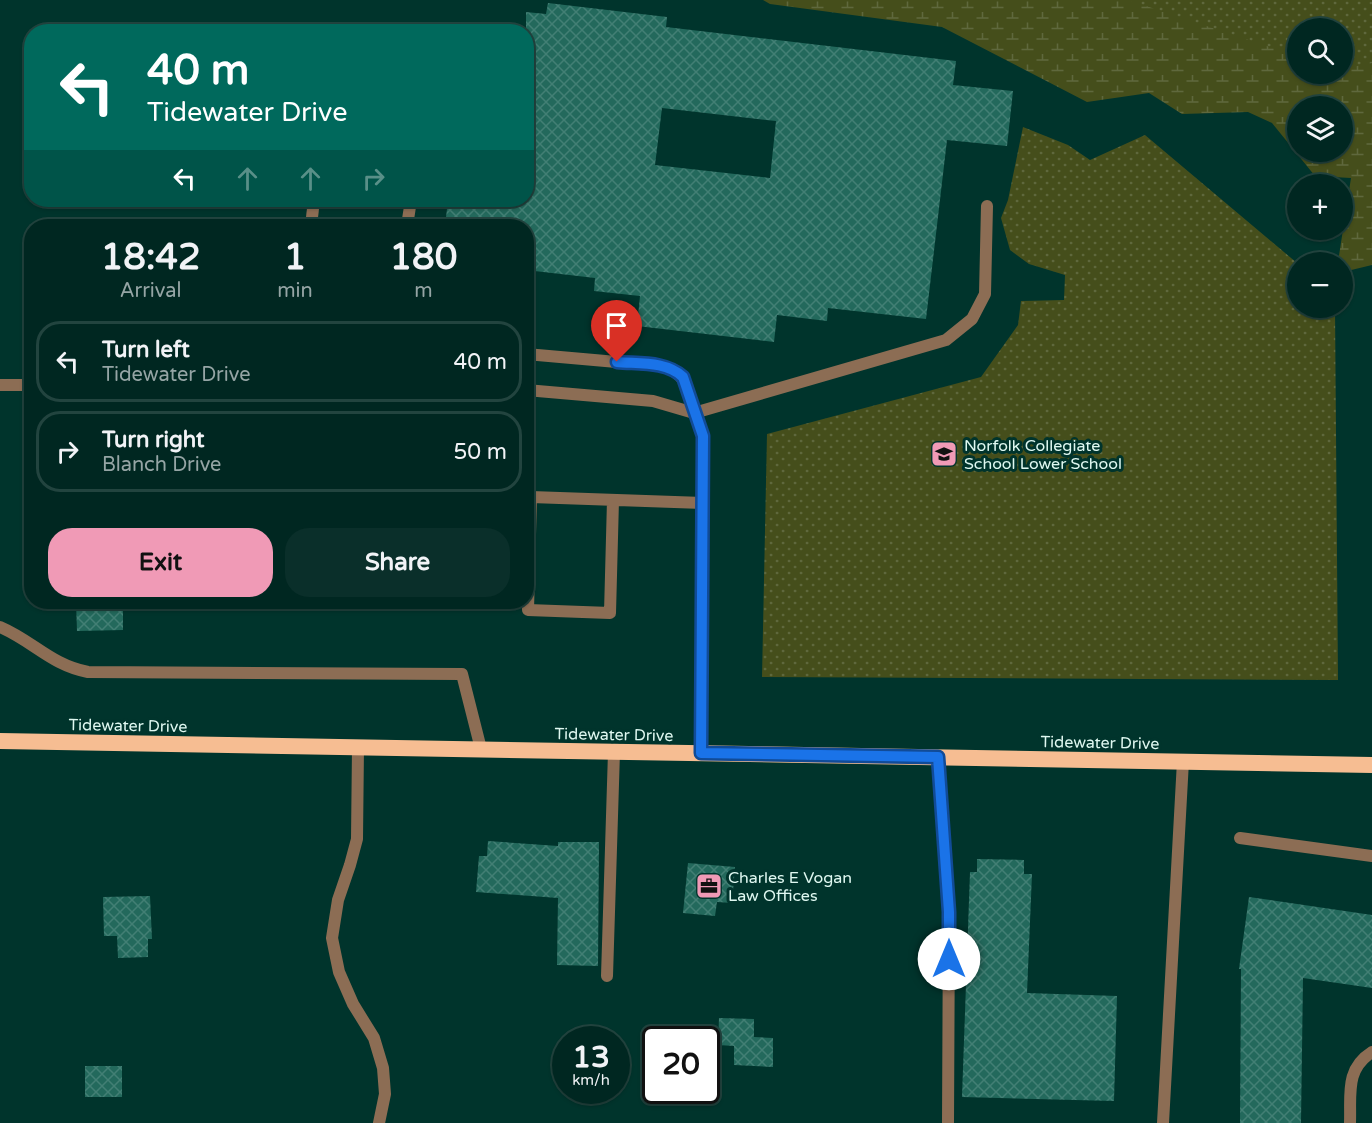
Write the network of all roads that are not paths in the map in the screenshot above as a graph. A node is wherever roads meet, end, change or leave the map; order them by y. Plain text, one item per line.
1 (987, 206) dead end
2 (534, 355) edge
3 (0, 385) edge
4 (24, 385) edge
5 (534, 391) edge
6 (694, 413) junction
7 (534, 497) edge
8 (613, 500) junction
9 (703, 503) junction
10 (528, 609) edge
11 (0, 627) edge
12 (0, 741) edge
13 (357, 747) junction
14 (481, 749) junction
15 (615, 752) junction
16 (701, 753) junction
17 (938, 757) junction
18 (1183, 761) junction
19 (1372, 765) edge
20 (1240, 838) dead end
21 (1372, 856) edge
22 (607, 976) dead end
23 (1372, 1052) edge
24 (379, 1123) edge
25 (948, 1123) edge
26 (1162, 1123) edge
27 (1350, 1123) edge

1 - 6 street
2 - 6 street
3 - 4 street
5 - 6 street
6 - 9 street
7 - 8 street
8 - 9 street
8 - 10 street
9 - 16 street
11 - 14 street
12 - 13 highway, Tidewater Drive
13 - 14 highway, Tidewater Drive
13 - 24 street
14 - 15 highway, Tidewater Drive
15 - 16 highway, Tidewater Drive
15 - 22 street
16 - 17 highway, Tidewater Drive
17 - 18 highway, Tidewater Drive
17 - 25 street
18 - 19 highway, Tidewater Drive
18 - 26 street
20 - 21 street
23 - 27 street

